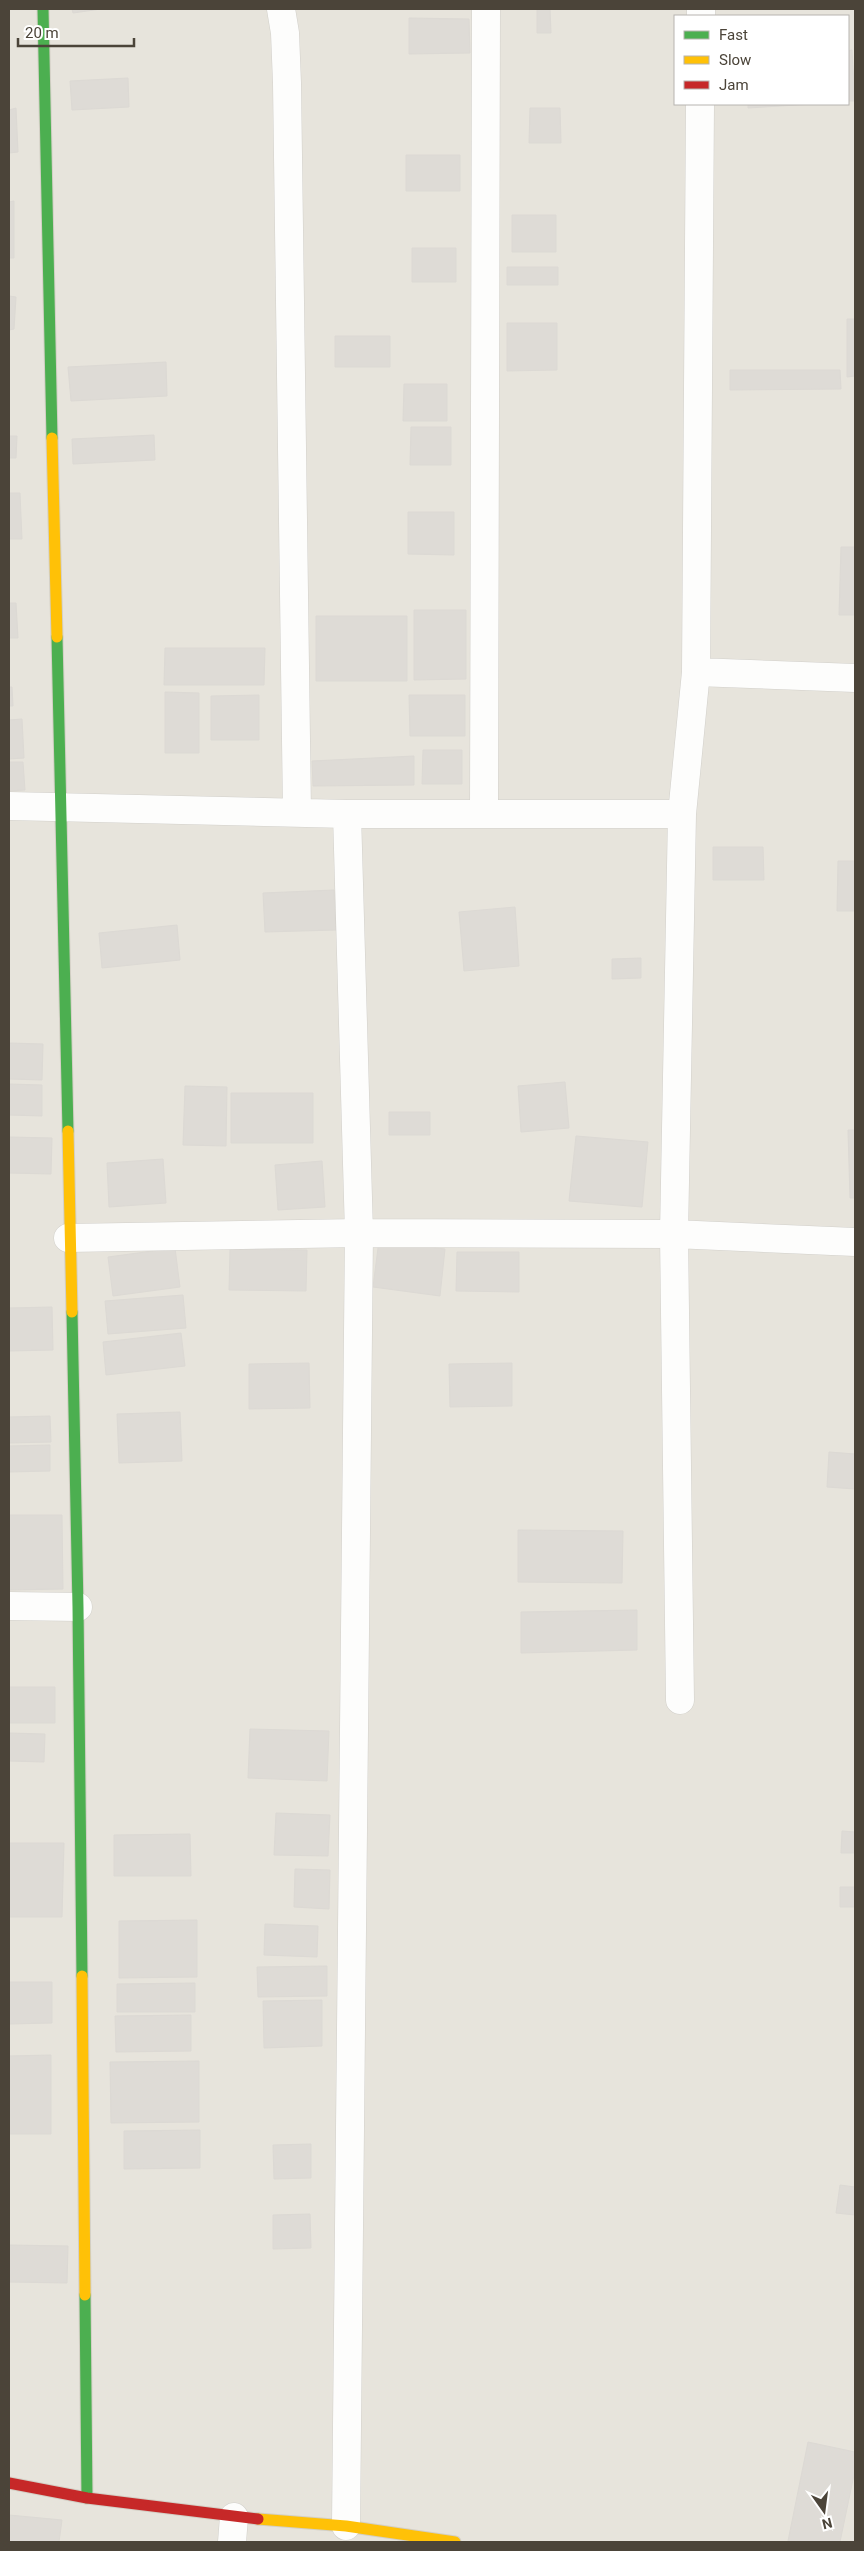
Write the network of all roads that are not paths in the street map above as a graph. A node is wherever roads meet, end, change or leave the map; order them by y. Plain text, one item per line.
1 (43, 9) edge
2 (281, 9) edge
3 (486, 9) edge
4 (700, 105) edge
5 (696, 672) junction
6 (855, 678) edge
7 (60, 805) junction
8 (9, 806) edge
9 (297, 812) junction
10 (347, 814) junction
11 (484, 814) junction
12 (682, 814) junction
13 (359, 1233) junction
14 (674, 1234) junction
15 (68, 1238) junction
16 (855, 1242) edge
17 (9, 1606) edge
18 (78, 1607) junction
19 (680, 1700) dead end
20 (9, 2483) edge
21 (87, 2498) junction
22 (346, 2526) junction
23 (233, 2530) edge
24 (455, 2542) edge

1 - 7 street
2 - 9 street
3 - 11 street
4 - 5 street
5 - 6 street
5 - 12 street
7 - 8 street
7 - 9 street
7 - 15 street
9 - 10 street
10 - 11 street
10 - 13 street
11 - 12 street
12 - 14 street
13 - 14 street
13 - 15 street
13 - 22 street
14 - 16 street
14 - 19 street
15 - 18 street
17 - 18 street
18 - 21 street
20 - 21 street
21 - 23 street
22 - 23 street
22 - 24 street

